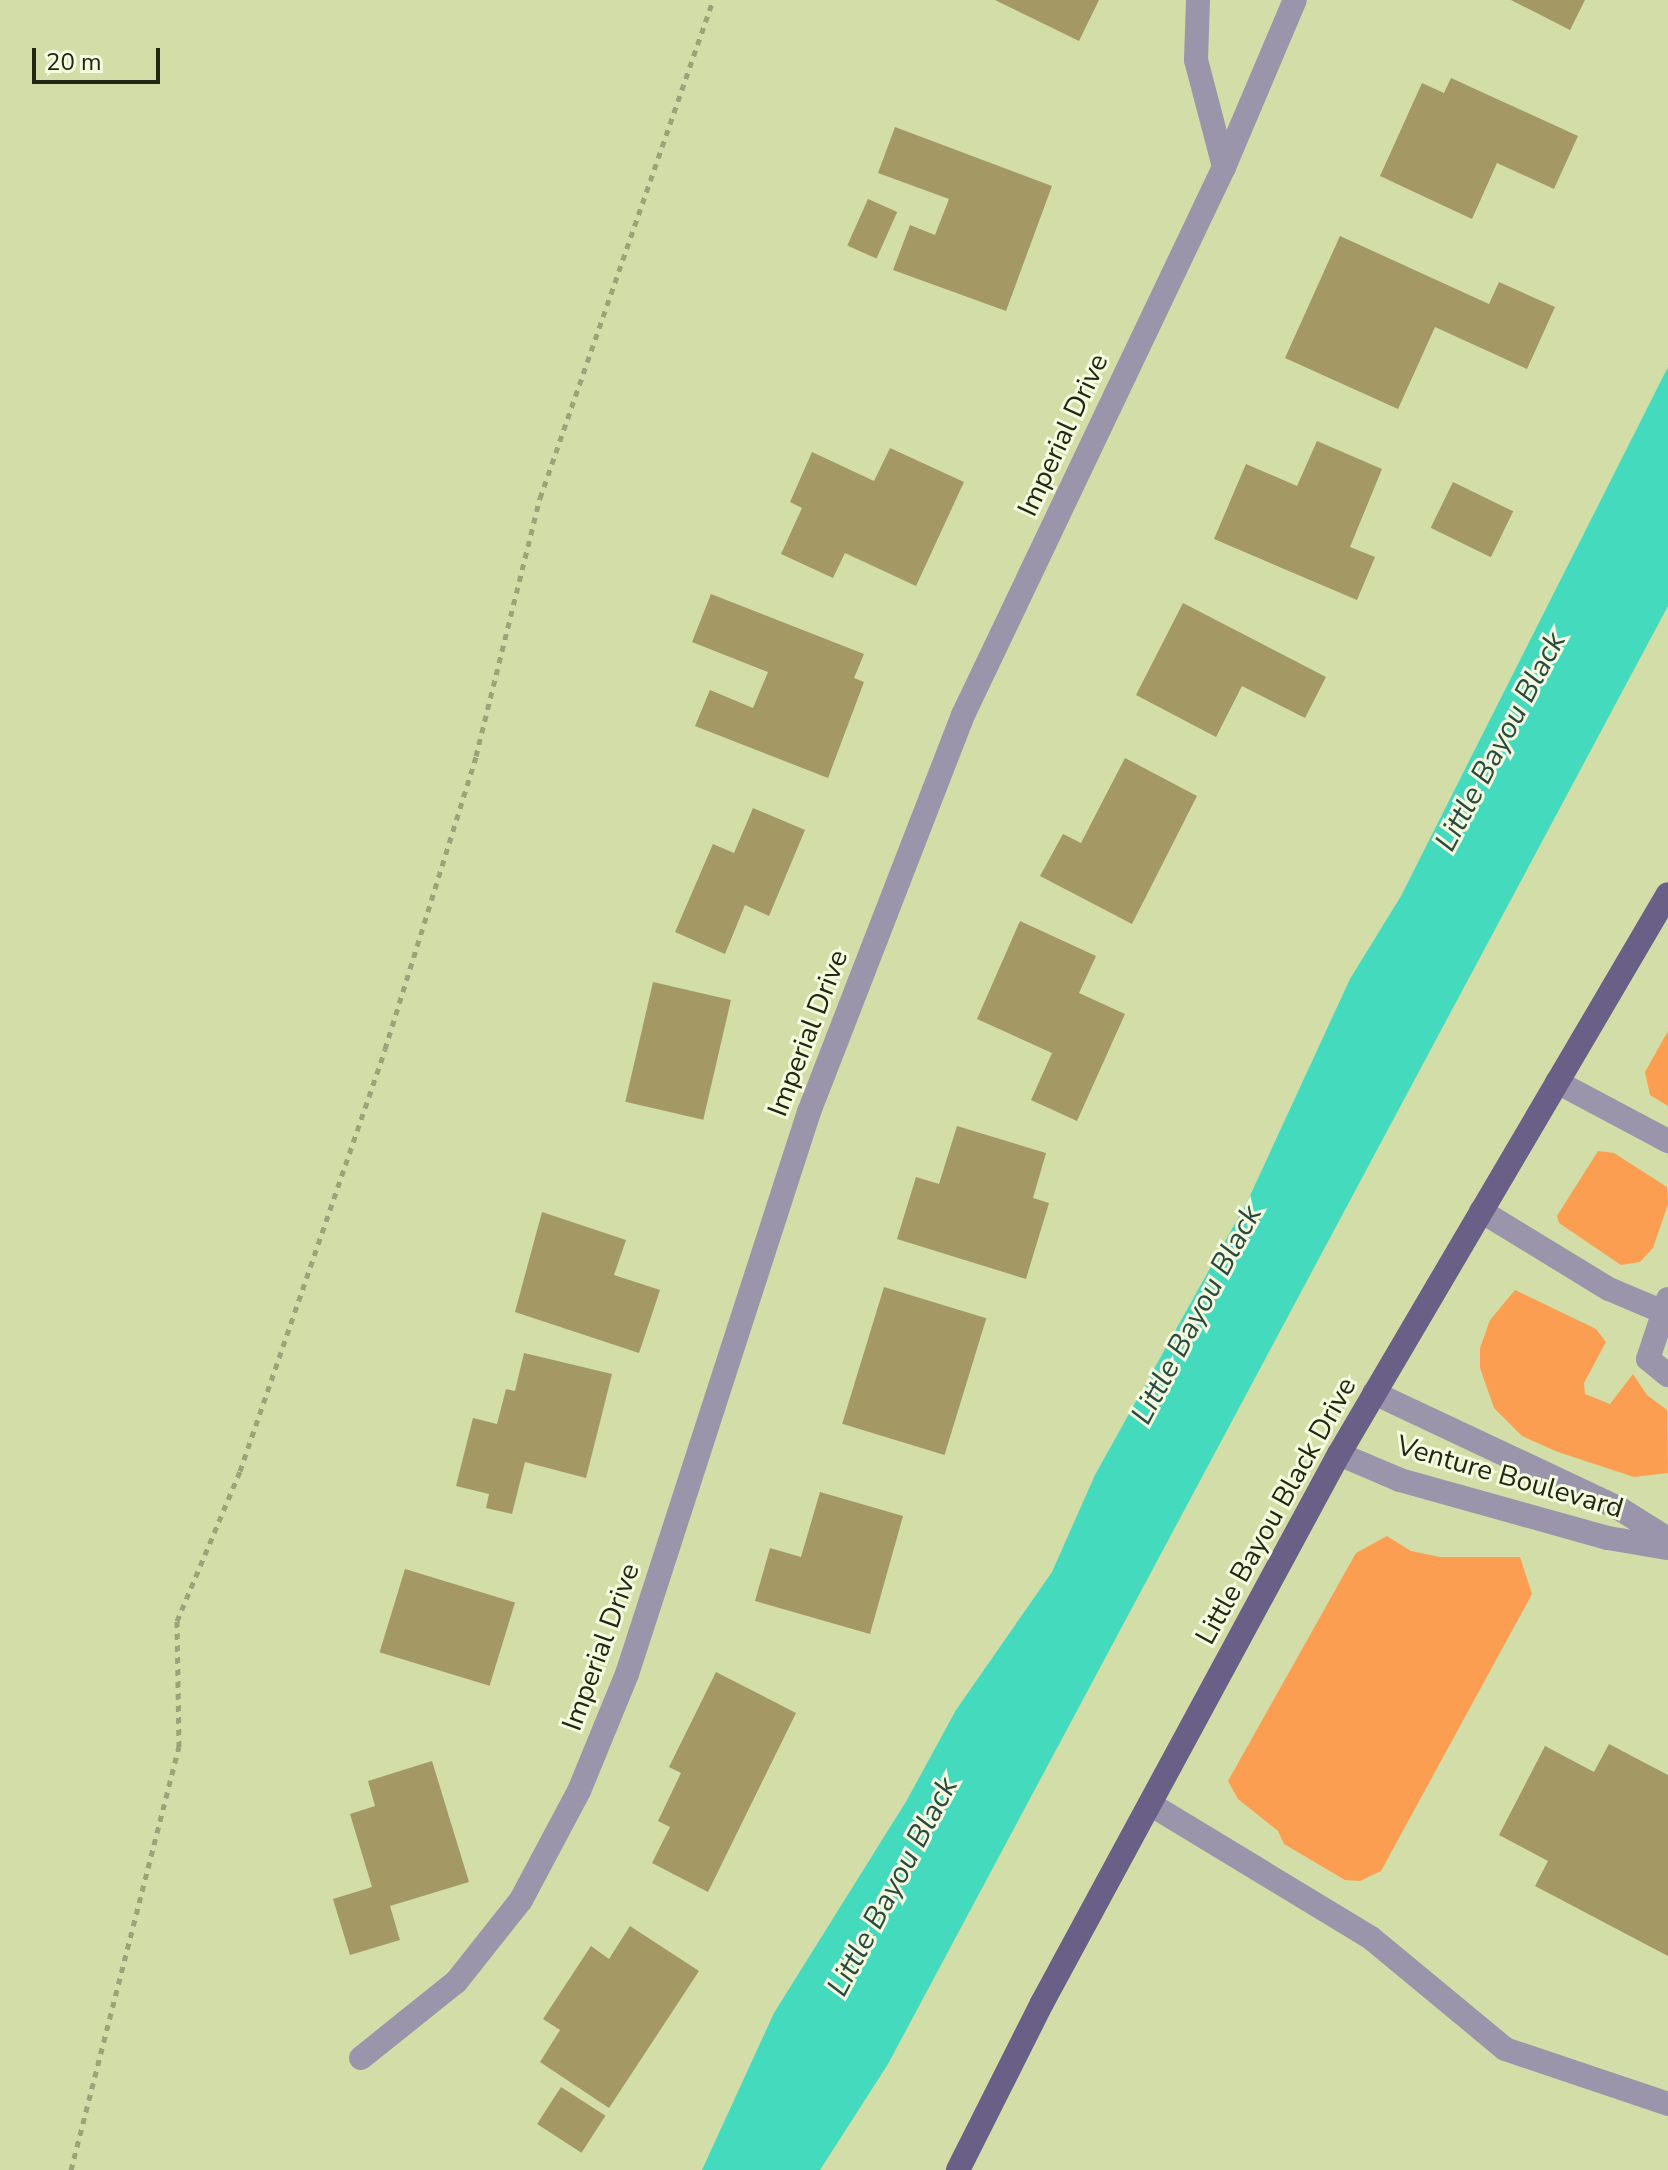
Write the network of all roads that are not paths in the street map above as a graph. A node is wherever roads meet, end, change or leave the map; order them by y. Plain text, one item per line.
1 (1198, 0) edge
2 (1295, 0) edge
3 (1224, 167) junction
4 (1668, 894) edge
5 (1557, 1082) junction
6 (1668, 1141) edge
7 (1481, 1211) junction
8 (1666, 1308) edge
9 (1668, 1375) edge
10 (1374, 1393) junction
11 (1339, 1454) junction
12 (1668, 1539) edge
13 (1668, 1548) edge
14 (1150, 1804) junction
15 (361, 2058) dead end
16 (1668, 2104) edge
17 (958, 2170) edge

1 - 3 street
2 - 3 street, Imperial Drive
3 - 15 street, Imperial Drive
4 - 5 main road, Little Bayou Black Drive
5 - 6 street
5 - 7 main road, Little Bayou Black Drive
7 - 8 street
7 - 10 main road, Little Bayou Black Drive
8 - 9 street
10 - 11 main road, Little Bayou Black Drive
10 - 12 street, Venture Boulevard
11 - 13 street, Venture Boulevard
11 - 14 main road, Little Bayou Black Drive
14 - 16 street
14 - 17 main road, Little Bayou Black Drive

